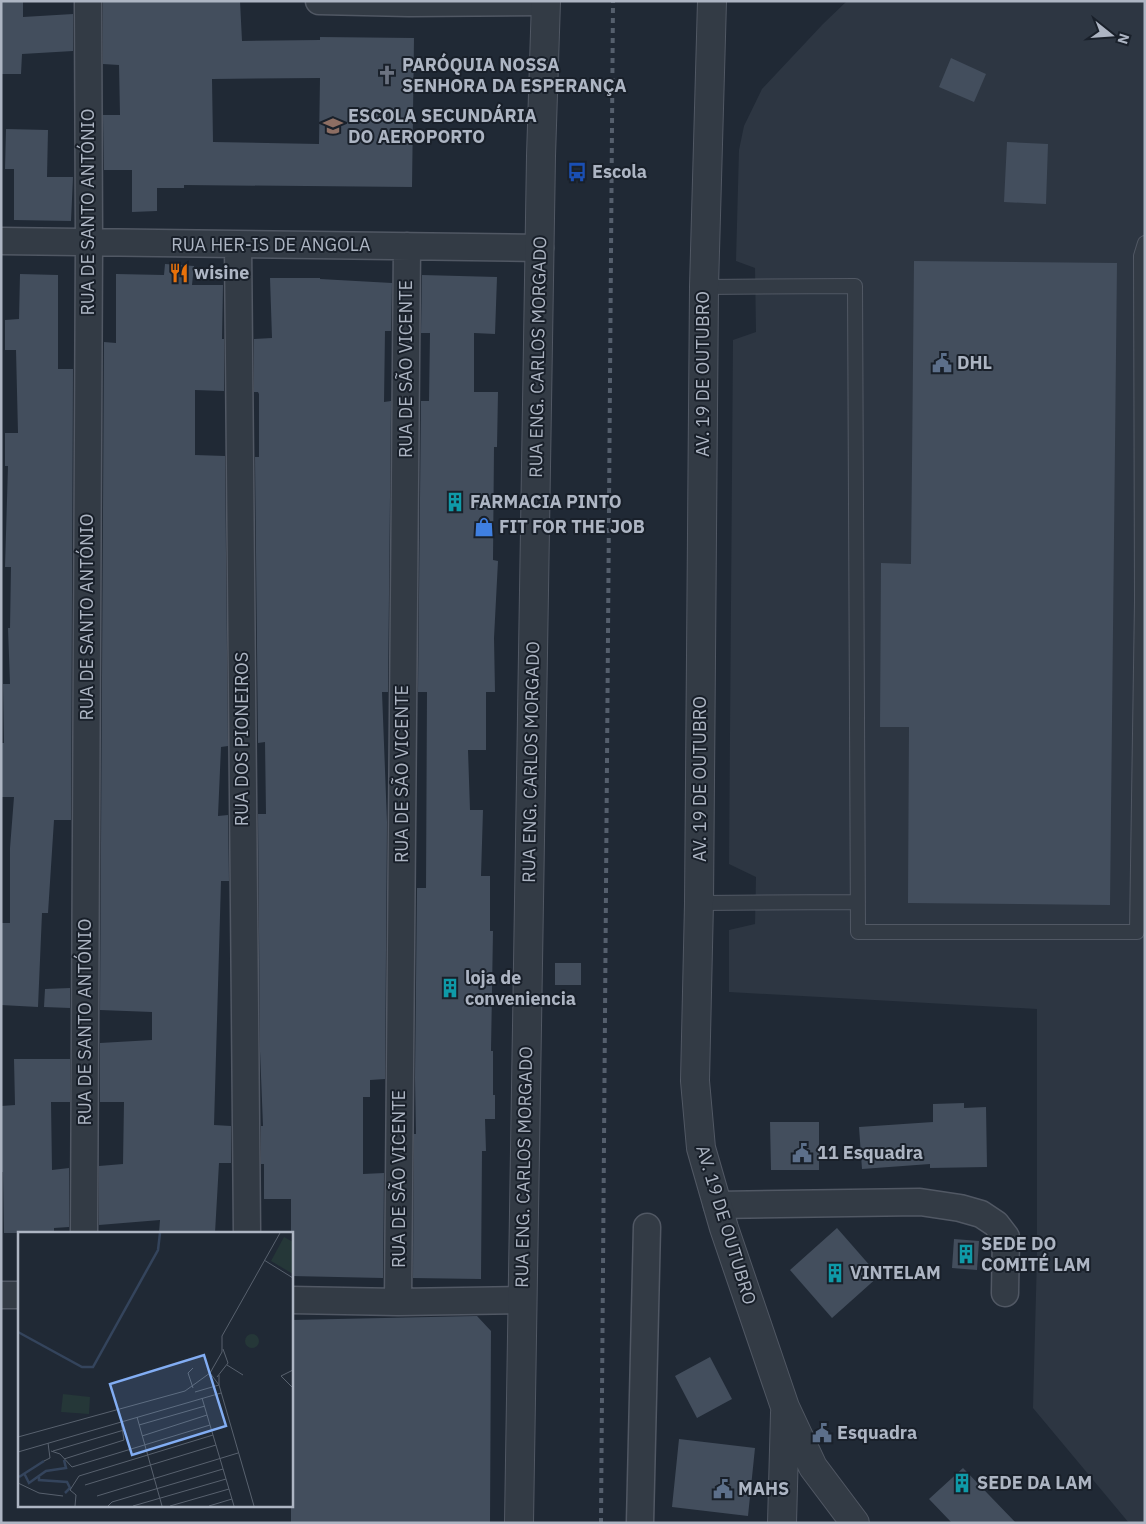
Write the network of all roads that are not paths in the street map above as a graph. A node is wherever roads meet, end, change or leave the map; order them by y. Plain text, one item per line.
1 (88, 1) edge
2 (319, 1) edge
3 (546, 1) edge
4 (712, 1) edge
5 (409, 2) edge
6 (1, 241) edge
7 (89, 243) junction
8 (1145, 243) edge
9 (238, 245) junction
10 (407, 246) junction
11 (540, 248) junction
12 (704, 287) junction
13 (1141, 831) edge
14 (858, 902) junction
15 (699, 904) junction
16 (717, 1205) junction
17 (647, 1227) dead end
18 (84, 1232) edge
19 (247, 1232) edge
20 (1005, 1293) dead end
21 (1, 1295) edge
22 (18, 1295) edge
23 (292, 1300) edge
24 (522, 1300) junction
25 (398, 1302) junction
26 (785, 1407) junction
27 (519, 1523) edge
28 (640, 1523) edge
29 (782, 1523) edge
30 (855, 1523) edge

1 - 7 street, RUA DE SANTO ANTÓNIO
2 - 5 street
3 - 5 street
3 - 11 street, RUA ENG. CARLOS MORGADO
4 - 12 street, AV. 19 DE OUTUBRO
6 - 7 street, RUA HER-IS DE ANGOLA
7 - 9 street, RUA HER-IS DE ANGOLA
7 - 18 street, RUA DE SANTO ANTÓNIO
8 - 13 lane
9 - 10 street, RUA HER-IS DE ANGOLA
9 - 19 street, RUA DOS PIONEIROS
10 - 11 street, RUA HER-IS DE ANGOLA
10 - 25 street, RUA DE SÃO VICENTE
11 - 24 street, RUA ENG. CARLOS MORGADO
12 - 14 lane
12 - 15 street, AV. 19 DE OUTUBRO
13 - 14 lane
14 - 15 lane
15 - 16 street, AV. 19 DE OUTUBRO
16 - 20 street
16 - 26 street, AV. 19 DE OUTUBRO
17 - 28 street
21 - 22 street
23 - 25 street
24 - 25 street
24 - 27 street, RUA ENG. CARLOS MORGADO
26 - 29 street
26 - 30 street, AV. 19 DE OUTUBRO

